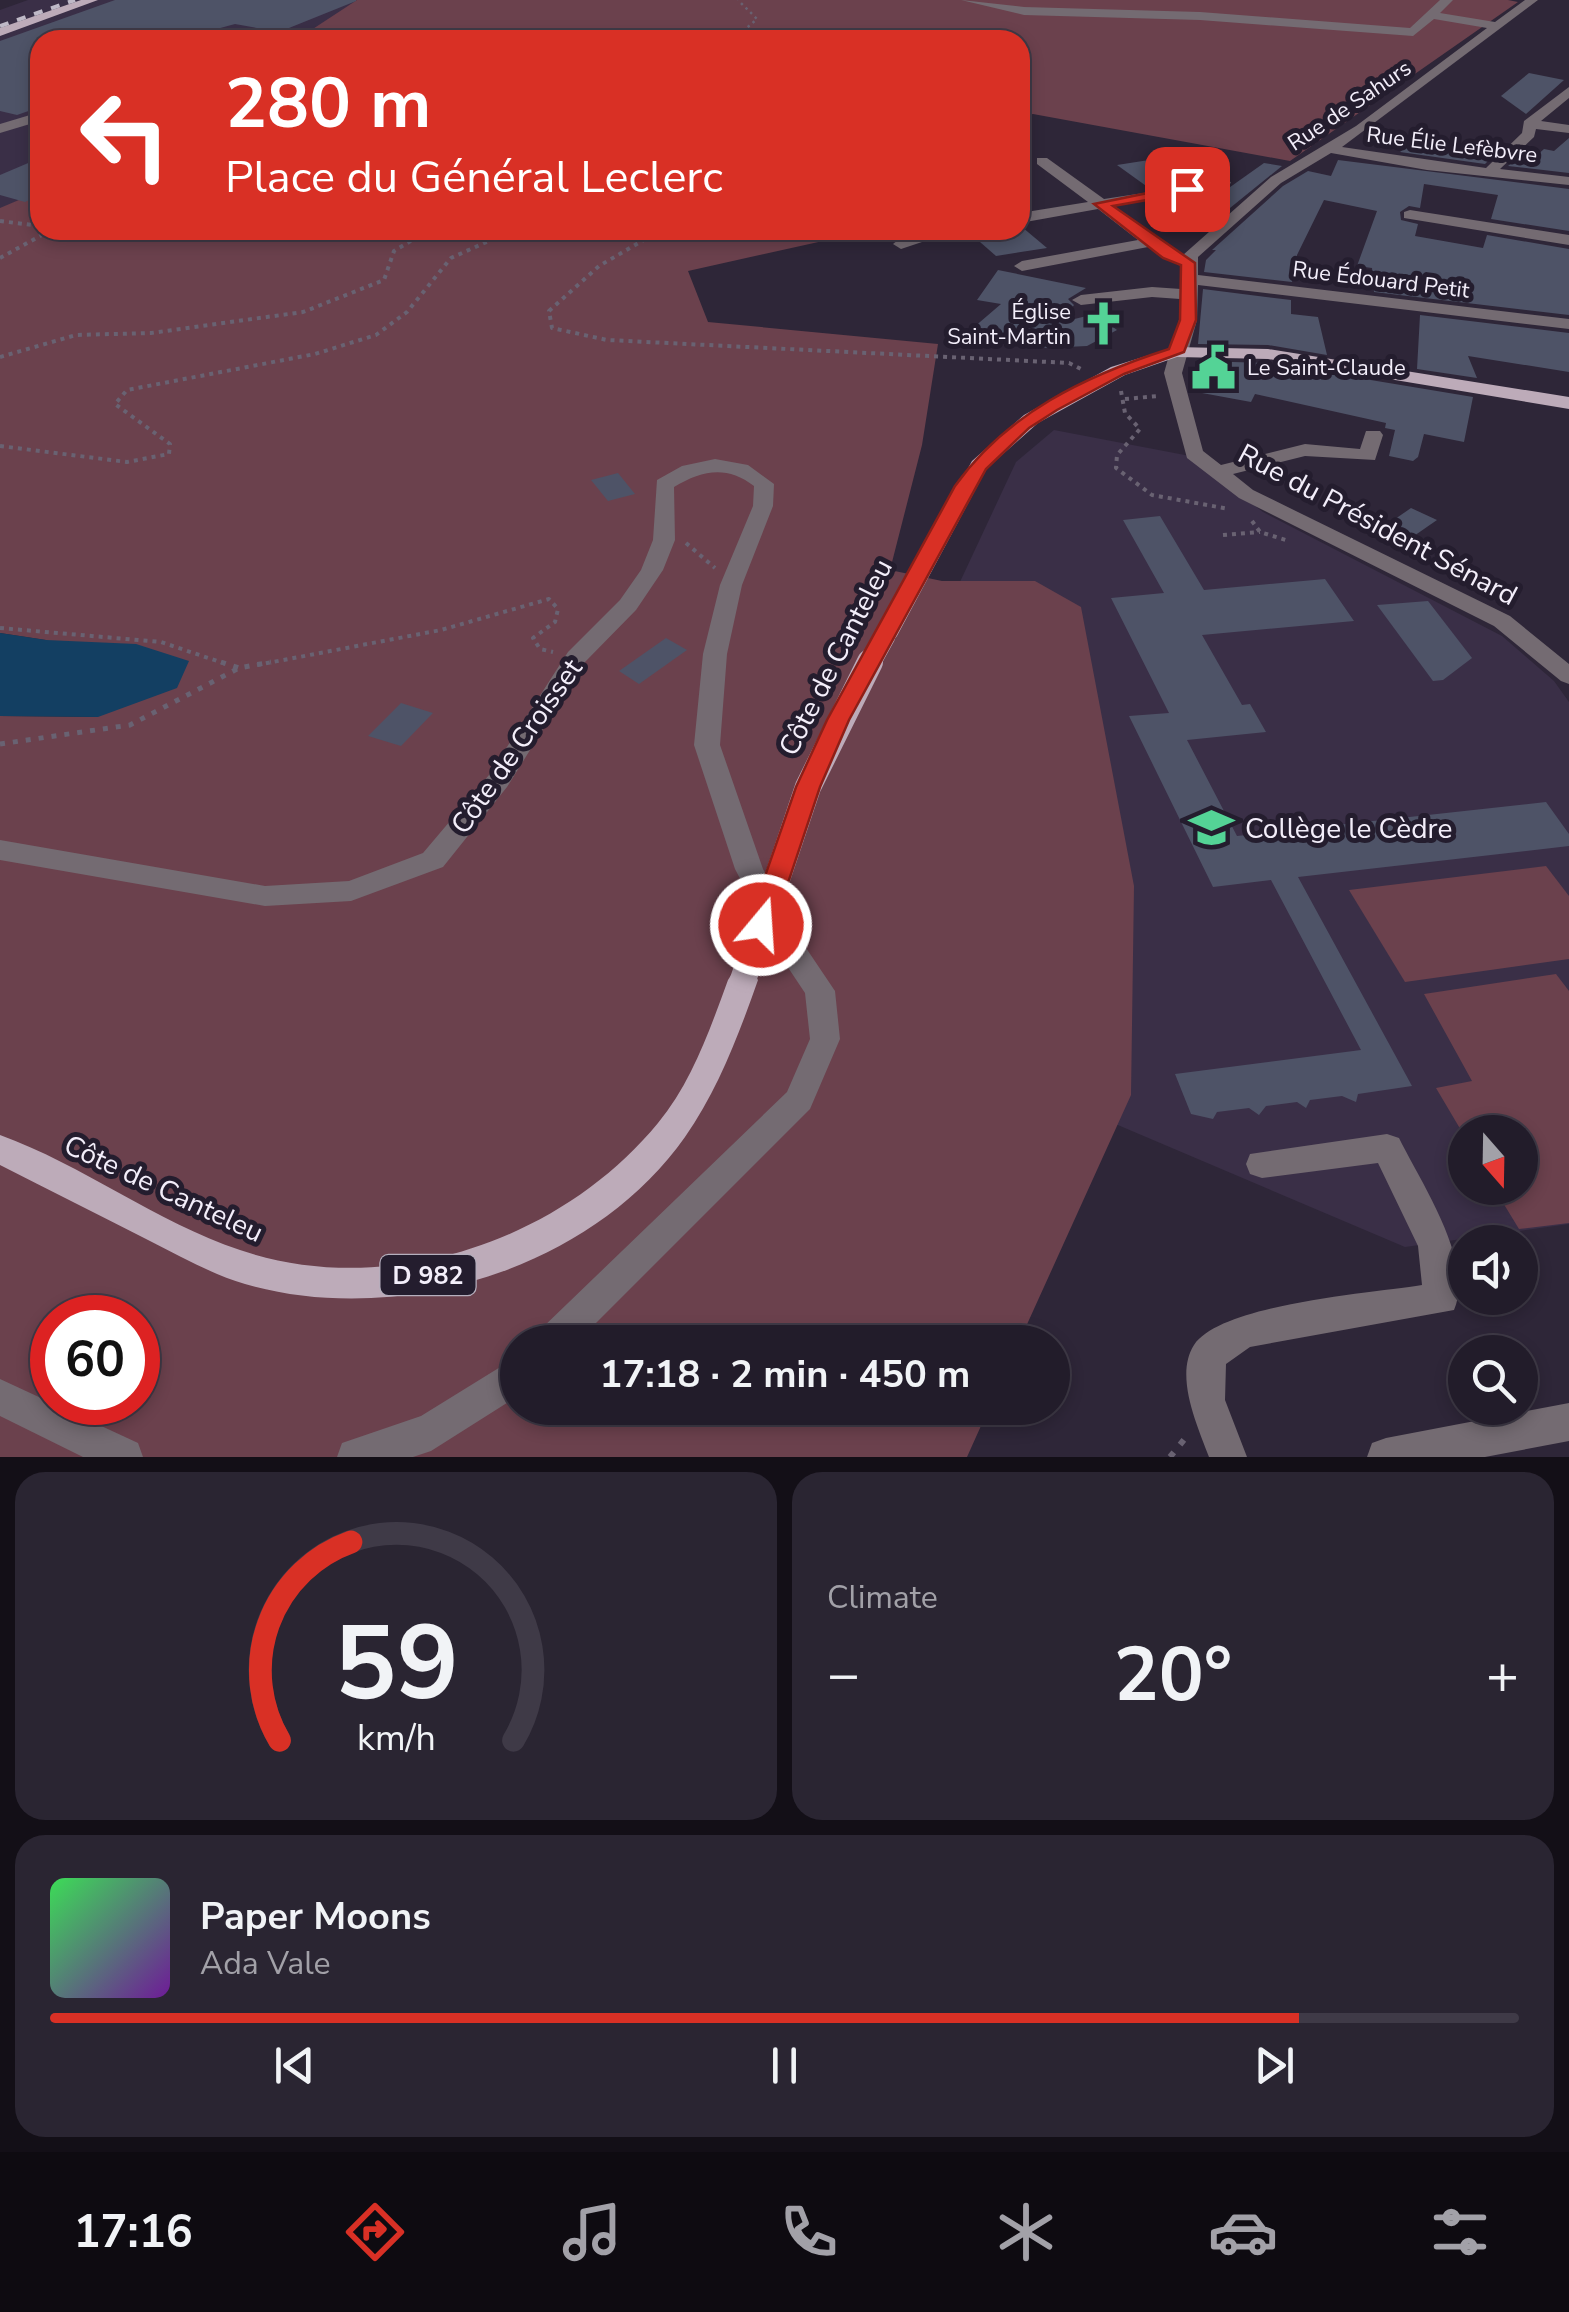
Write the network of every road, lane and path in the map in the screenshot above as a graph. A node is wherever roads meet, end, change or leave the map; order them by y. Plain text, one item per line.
1 (92, 0) edge
2 (738, 0) edge
3 (967, 0) edge
4 (1447, 0) edge
5 (1528, 0) edge
6 (1432, 15) junction
7 (1498, 26) junction
8 (744, 30) edge
9 (0, 32) edge
10 (1569, 91) edge
11 (30, 119) edge
12 (1529, 124) junction
13 (0, 129) edge
14 (1569, 129) edge
15 (1330, 148) junction
16 (1042, 161) dead end
17 (1491, 173) junction
18 (1569, 181) edge
19 (1224, 183) dead end
20 (1101, 204) junction
21 (1410, 215) dead end
22 (1030, 216) edge
23 (0, 221) edge
24 (30, 225) edge
25 (33, 240) edge
26 (413, 240) edge
27 (486, 240) edge
28 (644, 240) edge
29 (906, 240) edge
30 (1569, 240) edge
31 (1151, 242) junction
32 (900, 244) dead end
33 (0, 258) edge
34 (1022, 266) dead end
35 (1189, 271) junction
36 (1081, 300) dead end
37 (1569, 324) edge
38 (1176, 352) junction
39 (0, 357) edge
40 (1103, 379) junction
41 (1176, 396) junction
42 (1125, 399) dead end
43 (1569, 403) edge
44 (1373, 435) dead end
45 (0, 446) edge
46 (1214, 473) junction
47 (1260, 532) dead end
48 (1223, 536) dead end
49 (658, 555) junction
50 (731, 584) junction
51 (0, 628) edge
52 (576, 657) junction
53 (239, 668) junction
54 (1569, 676) edge
55 (0, 744) edge
56 (0, 850) edge
57 (0, 1148) edge
58 (1262, 1164) dead end
59 (570, 1325) edge
60 (500, 1386) edge
61 (0, 1398) edge
62 (1569, 1422) edge
63 (124, 1457) edge
64 (356, 1457) edge
65 (1228, 1457) edge
66 (1386, 1457) edge

1 - 9 main road
2 - 8 path
3 - 6 street
4 - 6 street
5 - 7 street, Rue de Sahurs
6 - 7 street
7 - 15 street, Rue de Sahurs
10 - 12 street
11 - 13 street
12 - 14 street
12 - 17 street
15 - 17 street, Rue Élie Lefèbvre
15 - 35 street, Rue de Sahurs
16 - 20 street
17 - 18 street, Rue Élie Lefèbvre
19 - 20 street
20 - 22 street
20 - 31 street
21 - 30 street
23 - 24 path
25 - 33 path
26 - 39 path
27 - 45 path
28 - 40 path
29 - 32 street
31 - 34 street
31 - 35 street
35 - 36 street, Rue Édouard Petit
35 - 37 street, Rue Édouard Petit
35 - 38 street, Rue du Président Sénard
38 - 40 main road, Côte de Canteleu / D 982
38 - 41 street, Rue du Président Sénard
38 - 43 main road, D 982
40 - 57 main road, Côte de Canteleu / D 982, bridge
41 - 42 path
41 - 46 street, Rue du Président Sénard
44 - 46 street
46 - 54 street, Rue du Président Sénard
47 - 48 path
49 - 50 path
49 - 50 street, Côte de Croisset
49 - 52 street, Côte de Croisset
50 - 59 street, Côte de Croisset
51 - 53 path
52 - 53 path
52 - 56 street, Côte de Croisset
53 - 55 path
58 - 65 street
60 - 64 street
61 - 63 street
62 - 66 street

